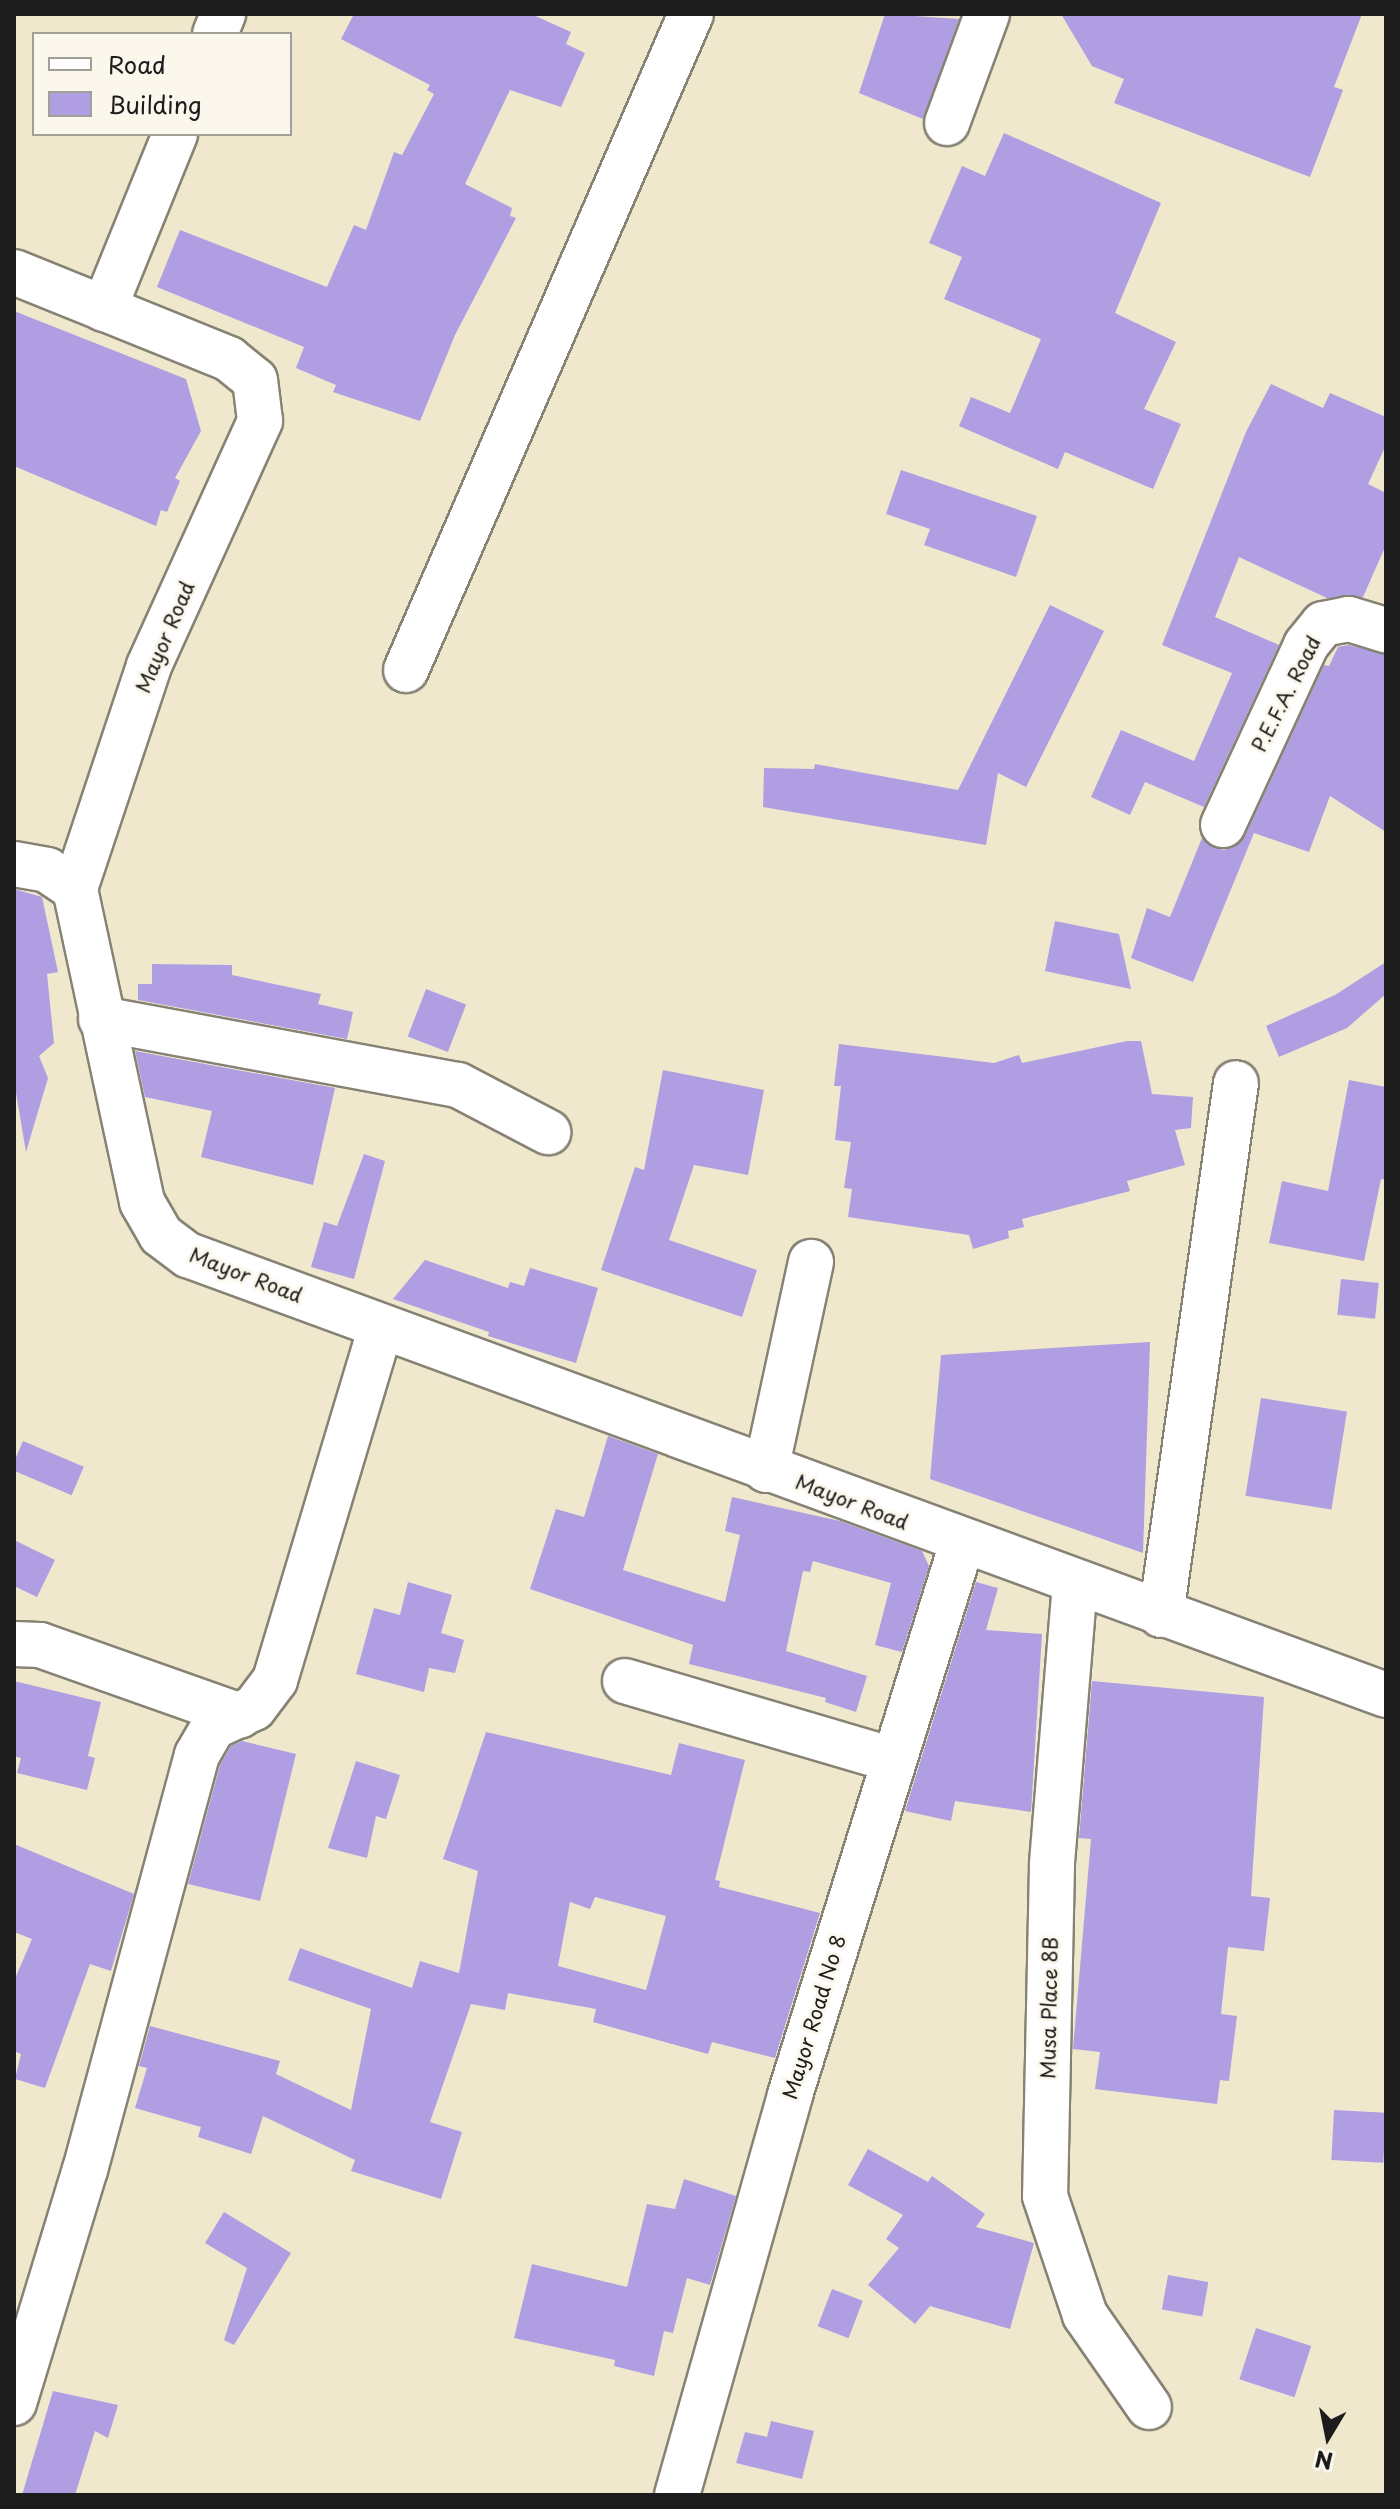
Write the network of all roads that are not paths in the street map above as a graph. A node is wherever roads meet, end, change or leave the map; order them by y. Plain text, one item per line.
1 (691, 14) edge
2 (987, 14) edge
3 (947, 123) dead end
4 (174, 136) edge
5 (14, 272) edge
6 (104, 309) junction
7 (1386, 630) edge
8 (406, 670) dead end
9 (1223, 825) dead end
10 (14, 864) edge
11 (75, 889) junction
12 (101, 1019) junction
13 (1236, 1083) dead end
14 (548, 1132) dead end
15 (811, 1262) dead end
16 (381, 1327) junction
17 (766, 1470) junction
18 (962, 1543) junction
19 (1075, 1583) junction
20 (1161, 1615) junction
21 (14, 1644) edge
22 (625, 1681) dead end
23 (1386, 1695) edge
24 (240, 1716) junction
25 (893, 1760) junction
26 (14, 2403) edge
27 (1149, 2407) dead end
28 (677, 2495) edge

1 - 8 street
2 - 3 street
4 - 6 street
5 - 6 street, Mayor Road
6 - 11 street, Mayor Road
7 - 9 street, P.E.F.A. Road
10 - 11 street
11 - 12 street, Mayor Road
12 - 14 street
12 - 16 street, Mayor Road
13 - 20 street
15 - 17 street
16 - 17 street, Mayor Road
16 - 24 street
17 - 18 street, Mayor Road
18 - 19 street, Mayor Road
18 - 25 street, Mayor Road No 8
19 - 20 street, Mayor Road
19 - 27 street, Musa Place 8B
20 - 23 street, Mayor Road
21 - 24 street
22 - 25 street
24 - 26 street
25 - 28 street, Mayor Road No 8

